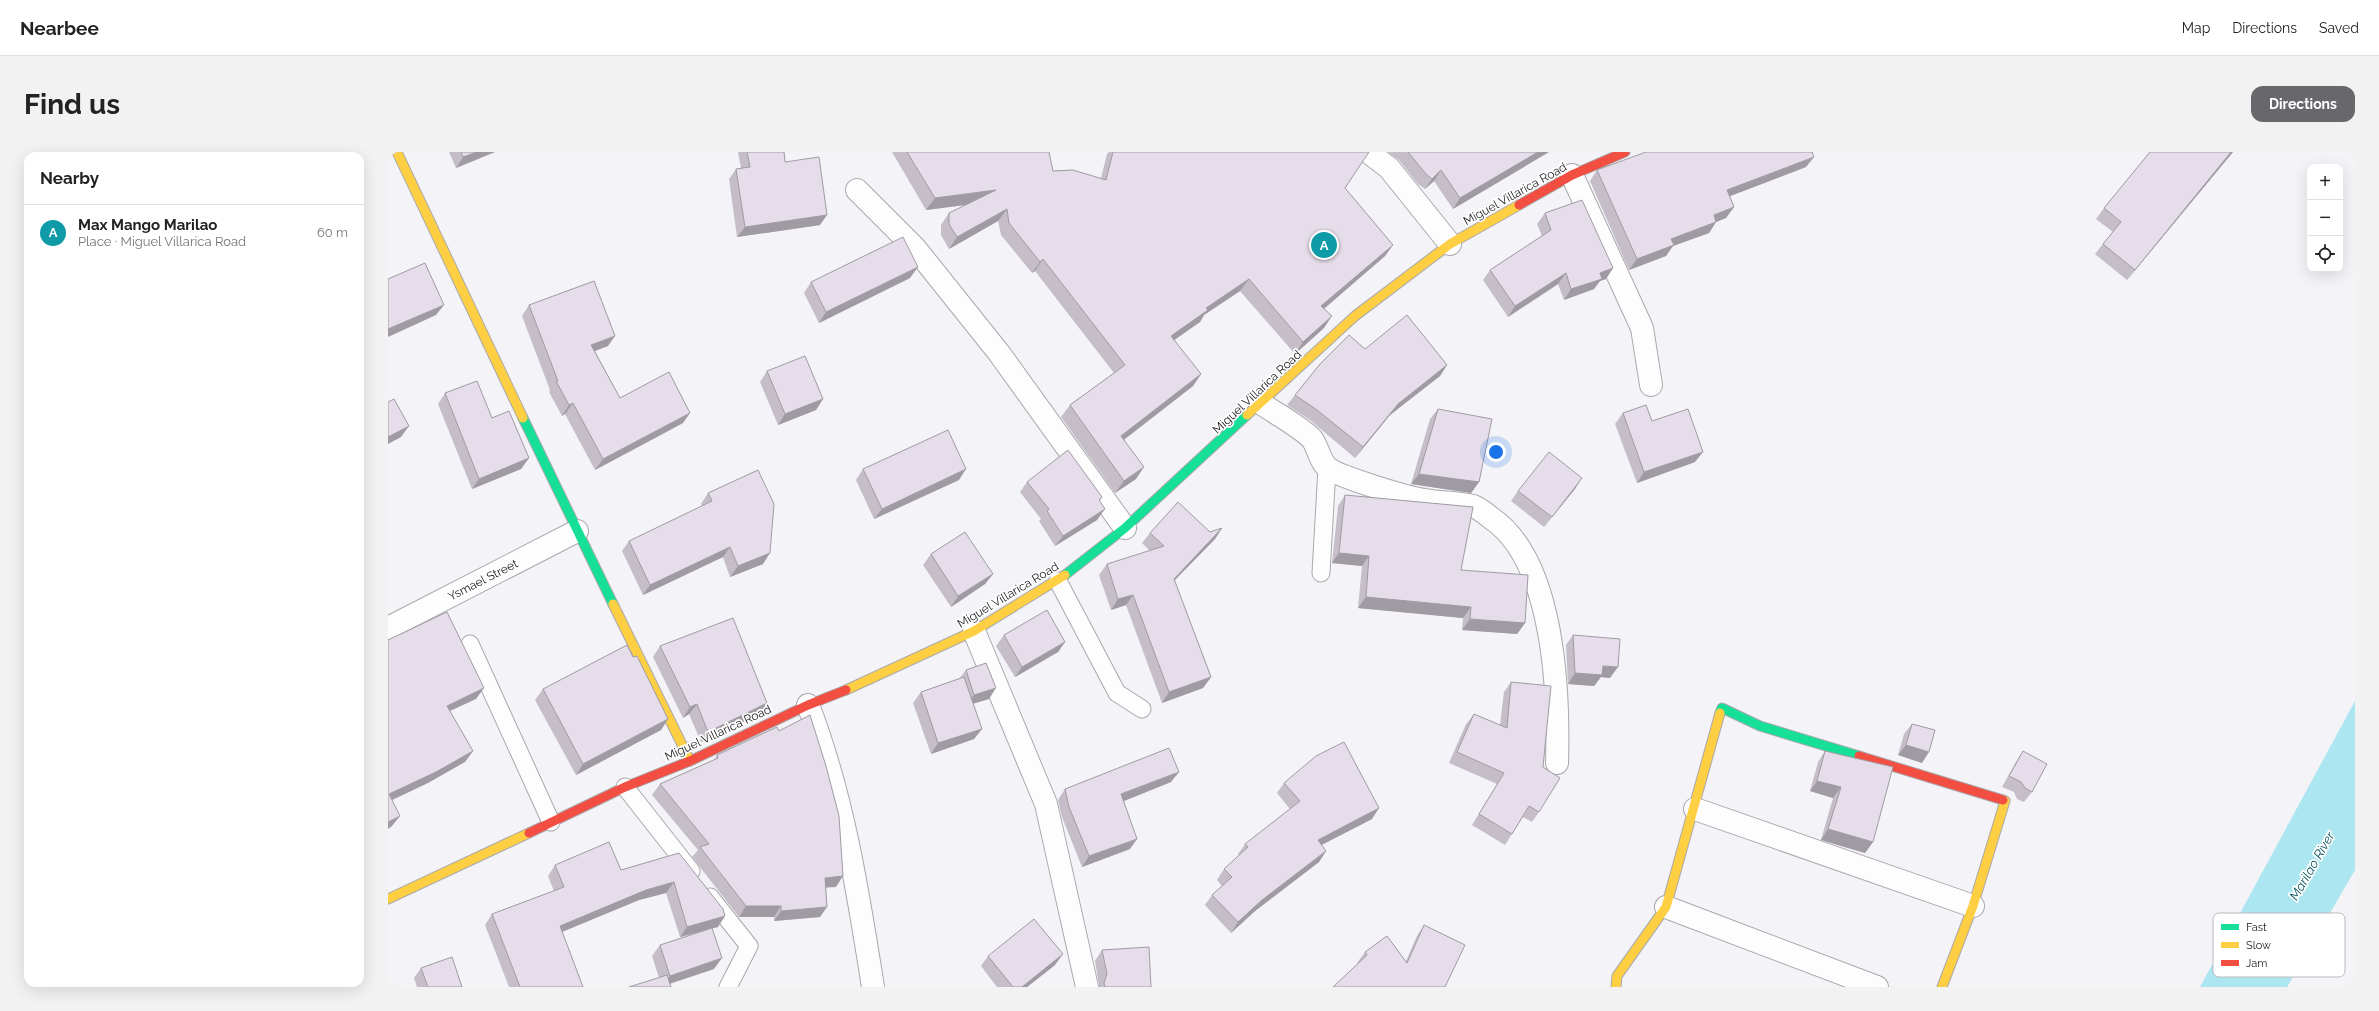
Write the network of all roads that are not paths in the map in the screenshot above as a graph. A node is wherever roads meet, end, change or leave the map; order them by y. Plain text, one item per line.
1 (397, 152) edge
2 (1368, 152) edge
3 (1625, 152) edge
4 (1572, 175) junction
5 (857, 190) dead end
6 (1450, 244) junction
7 (1651, 385) dead end
8 (1262, 404) junction
9 (1327, 468) junction
10 (1125, 528) junction
11 (577, 531) junction
12 (1321, 573) dead end
13 (1058, 581) junction
14 (388, 628) edge
15 (974, 631) junction
16 (470, 644) dead end
17 (808, 705) junction
18 (1142, 709) dead end
19 (690, 761) junction
20 (1557, 763) dead end
21 (625, 786) junction
22 (1695, 809) junction
23 (551, 822) junction
24 (388, 899) edge
25 (1972, 906) junction
26 (1666, 907) junction
27 (728, 987) edge
28 (873, 987) edge
29 (1087, 987) edge
30 (1616, 987) edge
31 (1877, 987) edge
32 (1942, 987) edge

1 - 11 main road
2 - 6 street
3 - 4 main road, Miguel Villarica Road
4 - 6 main road, Miguel Villarica Road
4 - 7 street
5 - 10 street
6 - 8 main road, Miguel Villarica Road
8 - 9 street
8 - 10 main road, Miguel Villarica Road
9 - 12 lane
9 - 20 street
10 - 13 main road, Miguel Villarica Road
11 - 14 street, Ysmael Street
11 - 19 main road
13 - 15 main road, Miguel Villarica Road
13 - 18 lane
15 - 17 main road, Miguel Villarica Road
15 - 29 street
16 - 23 lane
17 - 19 main road, Miguel Villarica Road
17 - 28 street
19 - 21 main road, Miguel Villarica Road
21 - 23 main road, Miguel Villarica Road
21 - 27 lane
22 - 25 street
22 - 25 main road
22 - 26 main road
23 - 24 main road, Miguel Villarica Road
25 - 32 main road
26 - 30 main road
26 - 31 street

